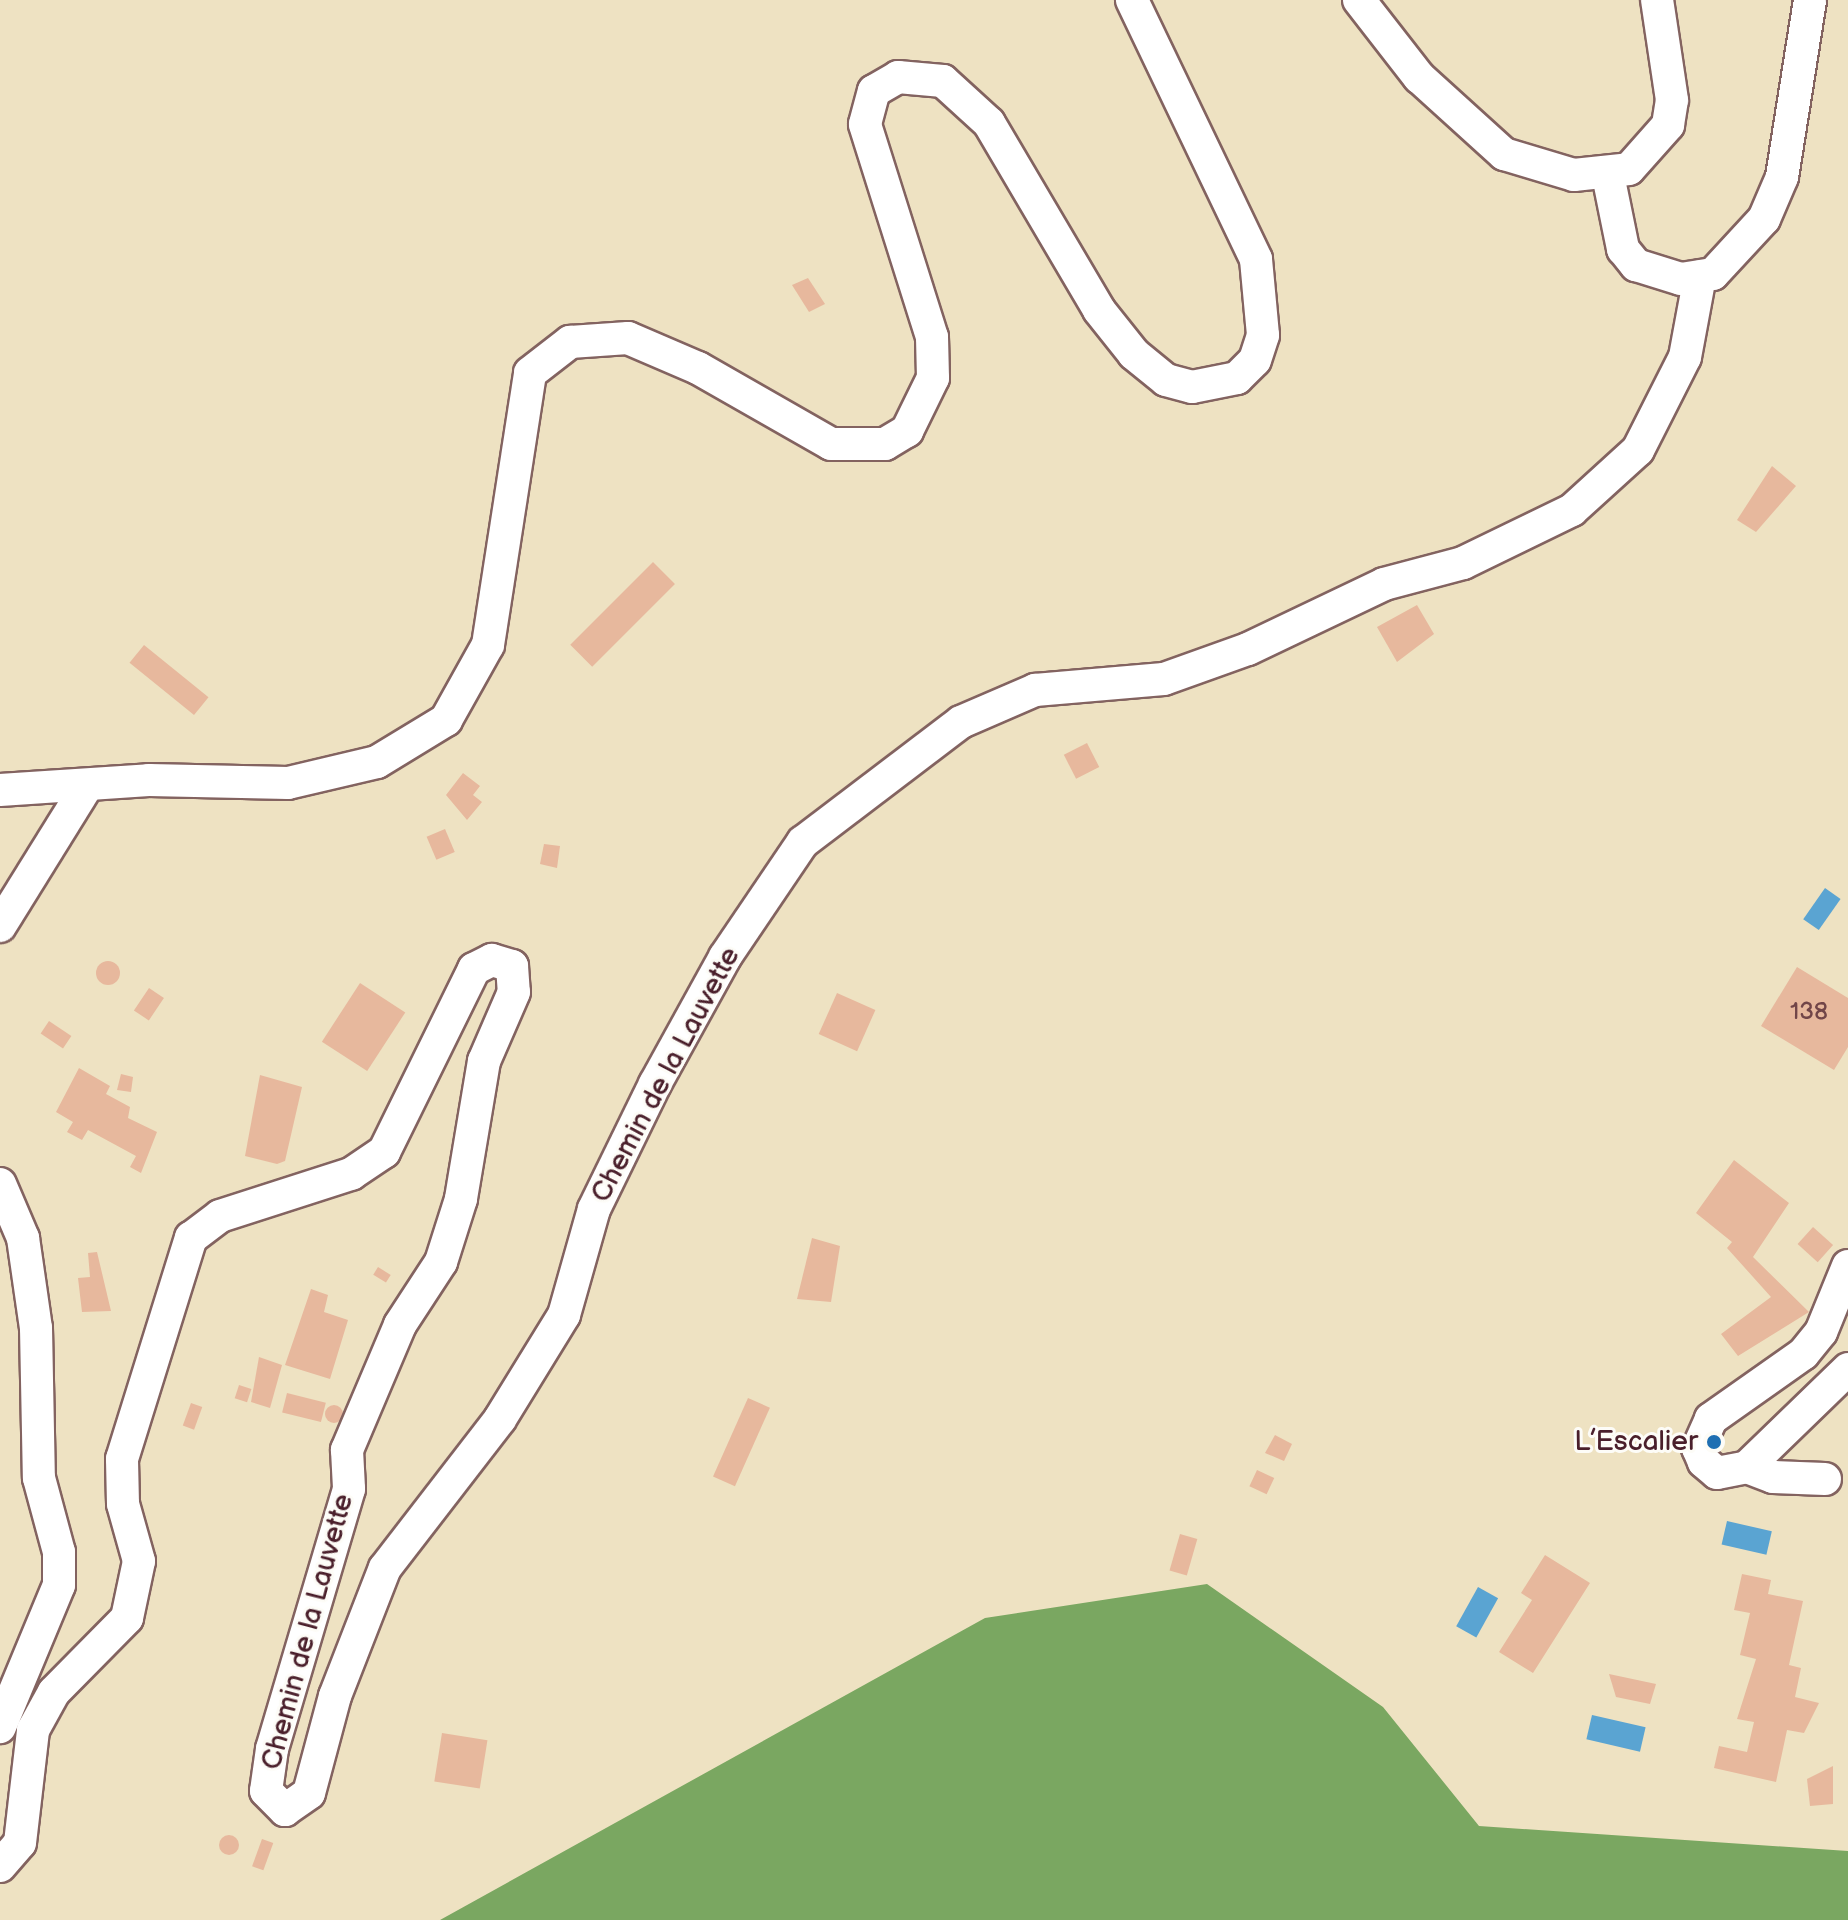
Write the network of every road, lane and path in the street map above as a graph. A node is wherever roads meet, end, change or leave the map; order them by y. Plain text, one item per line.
1 (1132, 0) edge
2 (1359, 0) edge
3 (1657, 0) edge
4 (1810, 0) edge
5 (1608, 175) junction
6 (1700, 276) junction
7 (85, 789) junction
8 (0, 790) edge
9 (0, 926) edge
10 (0, 1184) edge
11 (1848, 1266) edge
12 (1848, 1369) edge
13 (1747, 1467) junction
14 (1825, 1479) dead end
15 (0, 1727) edge
16 (0, 1866) edge

1 - 7 street
2 - 5 street
3 - 5 street
4 - 6 street
5 - 6 street
6 - 16 street, Chemin de la Lauvette
7 - 8 street
7 - 9 street
10 - 15 street
11 - 13 street
12 - 13 street
13 - 14 street

